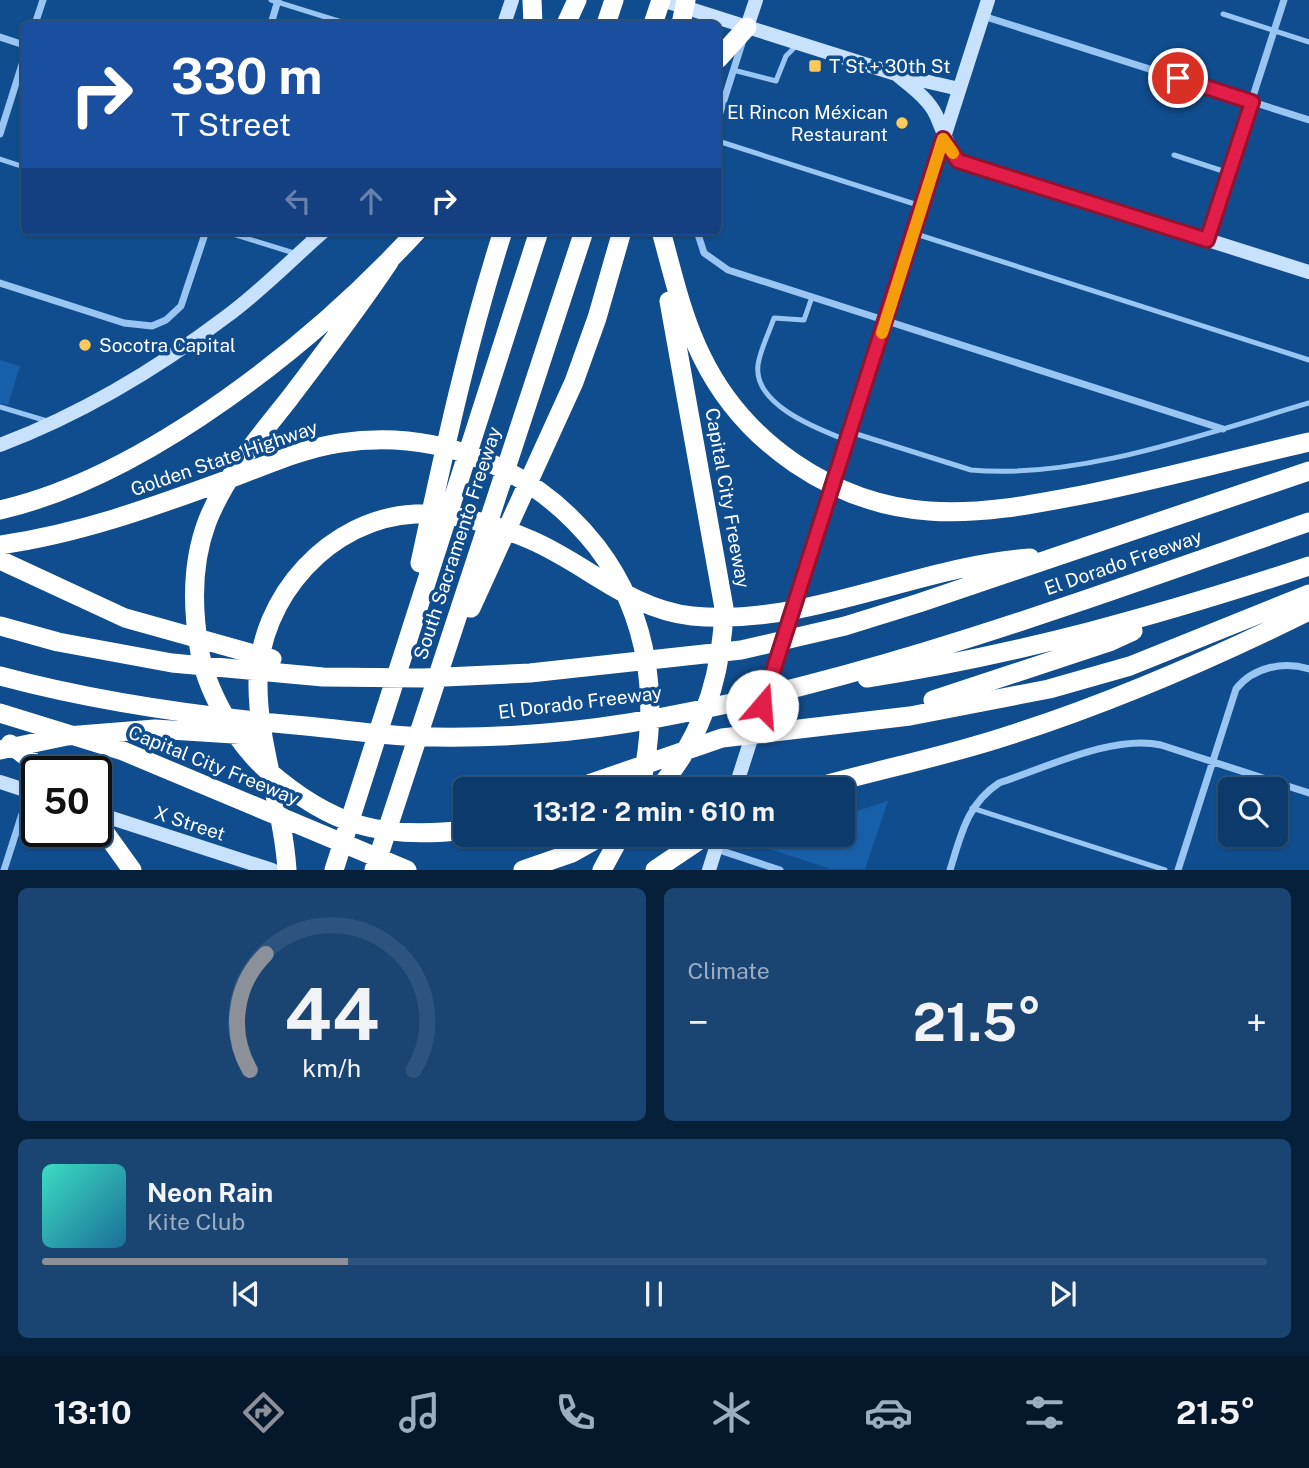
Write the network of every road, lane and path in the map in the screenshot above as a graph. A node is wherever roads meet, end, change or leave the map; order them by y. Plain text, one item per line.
1 (43, 0) edge
2 (512, 0) edge
3 (532, 0) edge
4 (578, 0) edge
5 (614, 0) edge
6 (662, 0) edge
7 (686, 0) edge
8 (756, 0) edge
9 (988, 0) edge
10 (1284, 0) edge
11 (276, 1) edge
12 (1223, 14) dead end
13 (983, 16) junction
14 (36, 21) edge
15 (272, 21) edge
16 (339, 21) edge
17 (505, 21) edge
18 (533, 21) edge
19 (568, 21) edge
20 (607, 21) edge
21 (654, 21) edge
22 (682, 21) edge
23 (747, 27) junction
24 (1275, 31) junction
25 (0, 37) edge
26 (1309, 42) edge
27 (798, 43) junction
28 (21, 44) edge
29 (725, 64) edge
30 (21, 68) edge
31 (895, 74) junction
32 (959, 89) junction
33 (721, 95) edge
34 (1252, 102) junction
35 (1309, 120) edge
36 (0, 134) edge
37 (943, 139) junction
38 (721, 142) edge
39 (1174, 155) dead end
40 (0, 159) edge
41 (21, 166) edge
42 (1229, 173) junction
43 (922, 206) junction
44 (913, 233) junction
45 (205, 235) edge
46 (236, 235) edge
47 (312, 235) edge
48 (414, 235) edge
49 (502, 235) edge
50 (538, 235) edge
51 (583, 235) edge
52 (621, 235) edge
53 (661, 235) edge
54 (662, 235) edge
55 (698, 235) edge
56 (1207, 240) junction
57 (298, 254) junction
58 (388, 262) junction
59 (1309, 272) edge
60 (0, 283) edge
61 (812, 297) junction
62 (886, 321) junction
63 (1309, 360) edge
64 (1309, 403) edge
65 (0, 407) edge
66 (53, 423) junction
67 (1223, 429) junction
68 (848, 436) junction
69 (1309, 442) edge
70 (0, 445) edge
71 (1309, 471) edge
72 (0, 510) edge
73 (1309, 522) edge
74 (0, 545) edge
75 (1059, 556) junction
76 (0, 560) edge
77 (1309, 566) edge
78 (1306, 601) edge
79 (1182, 608) junction
80 (0, 626) edge
81 (1309, 669) edge
82 (0, 676) edge
83 (323, 677) junction
84 (395, 677) junction
85 (435, 685) junction
86 (790, 690) junction
87 (0, 713) edge
88 (827, 726) junction
89 (360, 733) junction
90 (0, 738) edge
91 (0, 750) edge
92 (24, 756) edge
93 (1212, 762) junction
94 (609, 777) edge
95 (642, 777) edge
96 (667, 777) edge
97 (739, 777) edge
98 (855, 777) edge
99 (0, 782) edge
100 (21, 789) edge
101 (1309, 793) edge
102 (972, 808) junction
103 (112, 819) edge
104 (21, 825) edge
105 (453, 831) edge
106 (112, 842) edge
107 (583, 847) edge
108 (614, 847) edge
109 (699, 847) edge
110 (713, 847) edge
111 (731, 847) edge
112 (239, 864) edge
113 (4, 870) edge
114 (132, 870) edge
115 (272, 870) edge
116 (286, 870) edge
117 (334, 870) edge
118 (374, 870) edge
119 (407, 870) edge
120 (523, 870) edge
121 (602, 870) edge
122 (655, 870) edge
123 (709, 870) edge
124 (780, 870) edge
125 (950, 870) edge
126 (1165, 870) edge
127 (1178, 870) edge

1 - 14 street
2 - 17 main road
3 - 18 highway
4 - 19 highway
5 - 20 highway
6 - 21 highway
6 - 23 main road
7 - 22 highway
8 - 23 main road
9 - 13 main road
10 - 24 street
11 - 15 street
11 - 16 lane
12 - 24 lane
13 - 32 main road
13 - 34 street
23 - 27 main road
23 - 29 highway
24 - 26 lane
24 - 34 street
25 - 28 street
27 - 29 lane
27 - 31 main road
29 - 33 street
30 - 36 street
31 - 32 main road
31 - 37 main road
32 - 37 main road
34 - 35 street
34 - 42 street
37 - 43 main road
37 - 56 main road
38 - 43 lane
39 - 42 lane
40 - 41 lane
42 - 56 street
43 - 44 main road
44 - 62 main road
44 - 63 lane
45 - 60 street
46 - 57 lane
47 - 57 main road
48 - 58 highway
49 - 84 highway
50 - 84 highway, South Sacramento Freeway
51 - 85 highway, South Sacramento Freeway
52 - 85 highway
53 - 96 highway, Capital City Freeway
54 - 69 highway
55 - 61 street
56 - 59 main road
57 - 66 main road
58 - 72 highway
58 - 105 highway
61 - 62 street
61 - 68 lane
62 - 67 street
62 - 68 main road
64 - 67 lane
65 - 66 lane
66 - 70 main road
67 - 68 lane
68 - 97 main road
71 - 75 highway, El Dorado Freeway
73 - 86 highway, El Dorado Freeway
74 - 95 highway, Golden State Highway
75 - 83 highway, El Dorado Freeway
75 - 116 highway
76 - 83 highway
77 - 79 highway
78 - 88 highway
78 - 98 highway
79 - 86 highway
79 - 88 highway
80 - 83 highway, El Dorado Freeway
81 - 93 street
82 - 89 highway, El Dorado Freeway
84 - 117 highway, South Sacramento Freeway
85 - 118 highway, South Sacramento Freeway
86 - 89 highway, El Dorado Freeway
87 - 119 highway, Capital City Freeway
88 - 94 highway
89 - 91 highway
90 - 92 highway
93 - 101 street
93 - 102 street
93 - 127 street
99 - 100 main road
102 - 125 street
102 - 126 lane
103 - 112 main road, X Street
104 - 113 street
106 - 114 highway
107 - 120 highway
108 - 121 highway
109 - 122 highway
110 - 123 main road
111 - 124 street
112 - 115 main road, X Street

